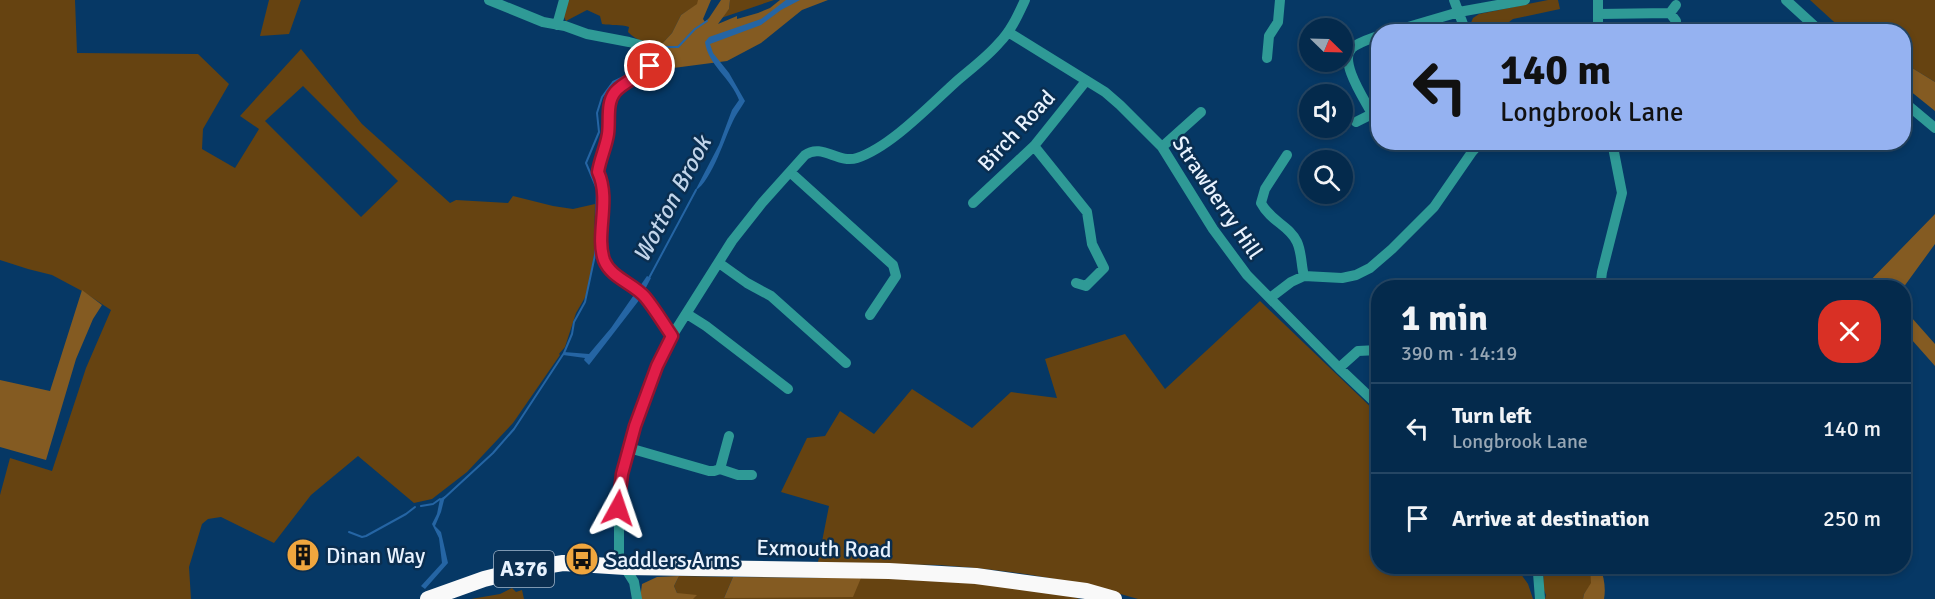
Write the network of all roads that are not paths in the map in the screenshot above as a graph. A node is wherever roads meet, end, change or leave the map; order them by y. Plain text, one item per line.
1 (489, 0) edge
2 (564, 0) edge
3 (1025, 0) edge
4 (1280, 0) edge
5 (1454, 0) edge
6 (1525, 0) edge
7 (1598, 0) edge
8 (1786, 0) edge
9 (1459, 12) junction
10 (1674, 13) dead end
11 (1598, 14) junction
12 (557, 24) junction
13 (1418, 24) edge
14 (1463, 24) edge
15 (1598, 24) edge
16 (1812, 24) edge
17 (1008, 32) junction
18 (1371, 39) edge
19 (1267, 57) dead end
20 (1086, 81) junction
21 (1371, 106) edge
22 (1911, 108) edge
23 (1201, 112) dead end
24 (1371, 115) edge
25 (1356, 122) dead end
26 (1935, 128) edge
27 (1034, 146) junction
28 (1162, 147) junction
29 (1474, 150) edge
30 (1614, 150) edge
31 (1287, 154) dead end
32 (790, 172) junction
33 (973, 203) dead end
34 (719, 263) junction
35 (1304, 276) junction
36 (1601, 280) edge
37 (1076, 283) dead end
38 (1270, 298) junction
39 (687, 314) junction
40 (870, 315) dead end
41 (672, 336) junction
42 (1371, 351) edge
43 (846, 363) dead end
44 (1339, 368) junction
45 (788, 388) dead end
46 (1371, 398) edge
47 (729, 436) dead end
48 (629, 448) junction
49 (720, 468) junction
50 (752, 475) dead end
51 (625, 567) junction
52 (1536, 574) edge
53 (428, 599) edge
54 (636, 599) edge
55 (1114, 599) edge
56 (1540, 599) edge

1 - 12 street
2 - 12 street
3 - 17 street
4 - 19 street
5 - 9 street
6 - 9 street
7 - 11 street
8 - 16 street
9 - 13 street
9 - 14 street
10 - 11 street
11 - 15 street
12 - 41 street
17 - 20 street, Strawberry Hill
17 - 32 street
18 - 21 street
20 - 27 street, Birch Road
20 - 28 street, Strawberry Hill
22 - 26 street
23 - 28 street
24 - 25 street
27 - 33 street, Birch Road
27 - 37 street
28 - 38 street, Strawberry Hill
29 - 35 street
30 - 36 street
31 - 35 street
32 - 34 street
32 - 40 street
34 - 39 street
34 - 43 street
35 - 38 street
38 - 44 street, Strawberry Hill
39 - 41 street
39 - 45 street
41 - 48 street
42 - 44 street
44 - 46 street, Strawberry Hill
47 - 49 street
48 - 49 street
48 - 51 street
49 - 50 street
51 - 53 highway, Exmouth Road / A376
51 - 54 street
51 - 55 highway, Exmouth Road / A376
52 - 56 street

